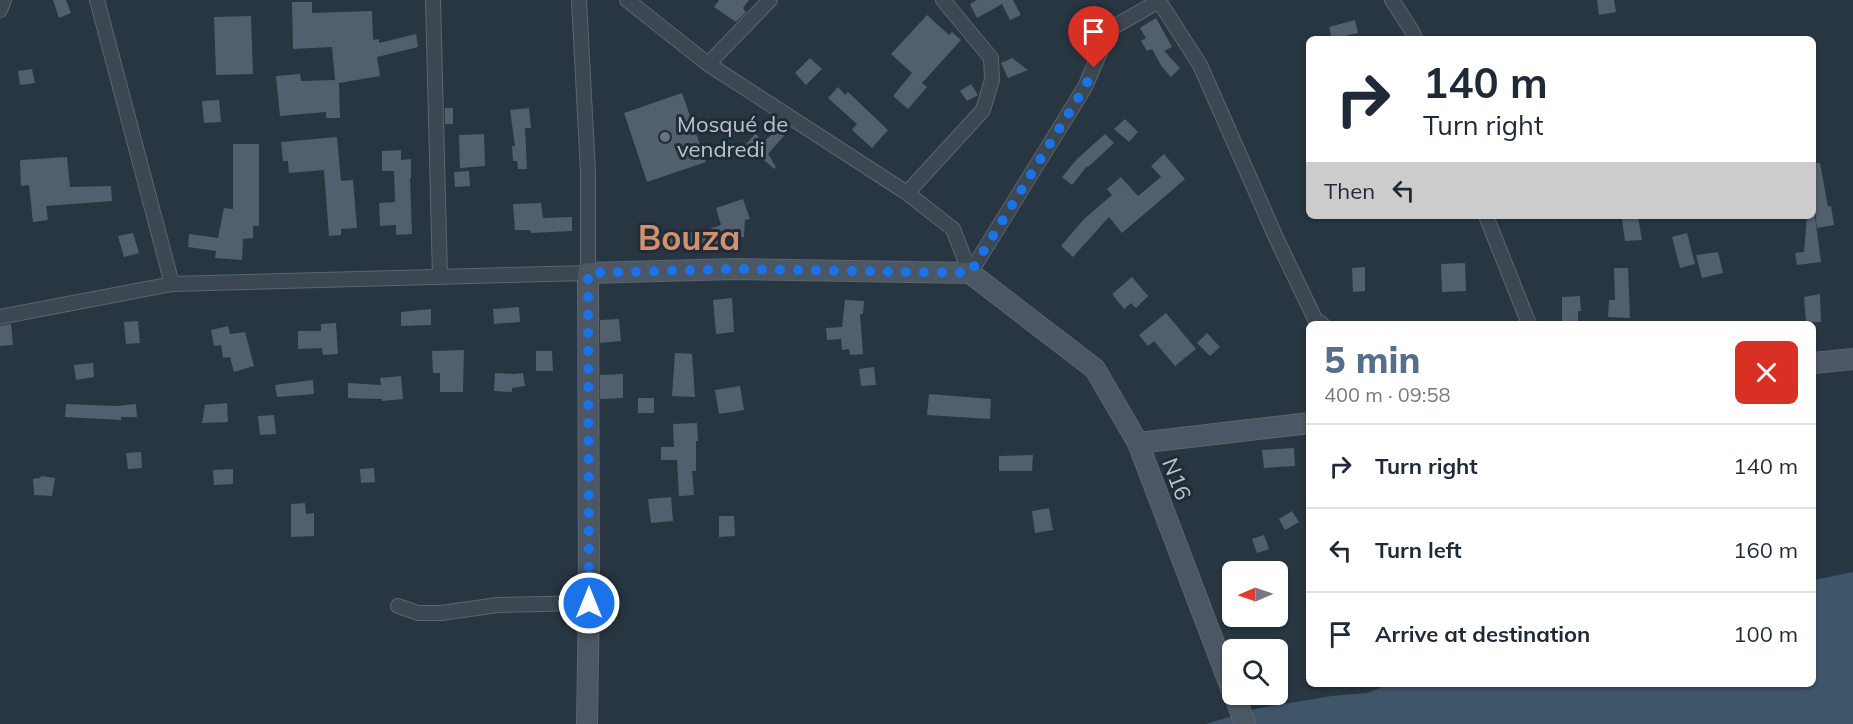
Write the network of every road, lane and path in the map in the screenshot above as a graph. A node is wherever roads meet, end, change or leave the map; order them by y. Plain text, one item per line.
1 (4, 0) edge
2 (96, 0) edge
3 (433, 0) edge
4 (579, 0) edge
5 (627, 0) edge
6 (770, 0) edge
7 (944, 0) edge
8 (1392, 0) edge
9 (0, 10) edge
10 (1413, 36) edge
11 (708, 64) junction
12 (907, 193) junction
13 (1487, 219) edge
14 (588, 273) junction
15 (970, 273) junction
16 (440, 277) junction
17 (172, 284) junction
18 (0, 317) edge
19 (1318, 321) edge
20 (1528, 321) edge
21 (1853, 359) edge
22 (1816, 363) edge
23 (1306, 423) edge
24 (1138, 443) junction
25 (589, 603) junction
26 (398, 606) dead end
27 (1222, 665) edge
28 (1237, 705) edge
29 (587, 724) edge
30 (1245, 724) edge

1 - 9 street
2 - 17 street
3 - 16 street
4 - 14 street
5 - 11 street
6 - 11 street
7 - 12 street
8 - 10 street
11 - 12 street
12 - 15 street
13 - 20 street
14 - 15 street
14 - 16 street
14 - 25 street
15 - 19 street
15 - 24 street
16 - 17 street
17 - 18 street
21 - 22 street
23 - 24 street, N16
24 - 27 street, N16
25 - 26 street
25 - 29 street
28 - 30 street, N16

